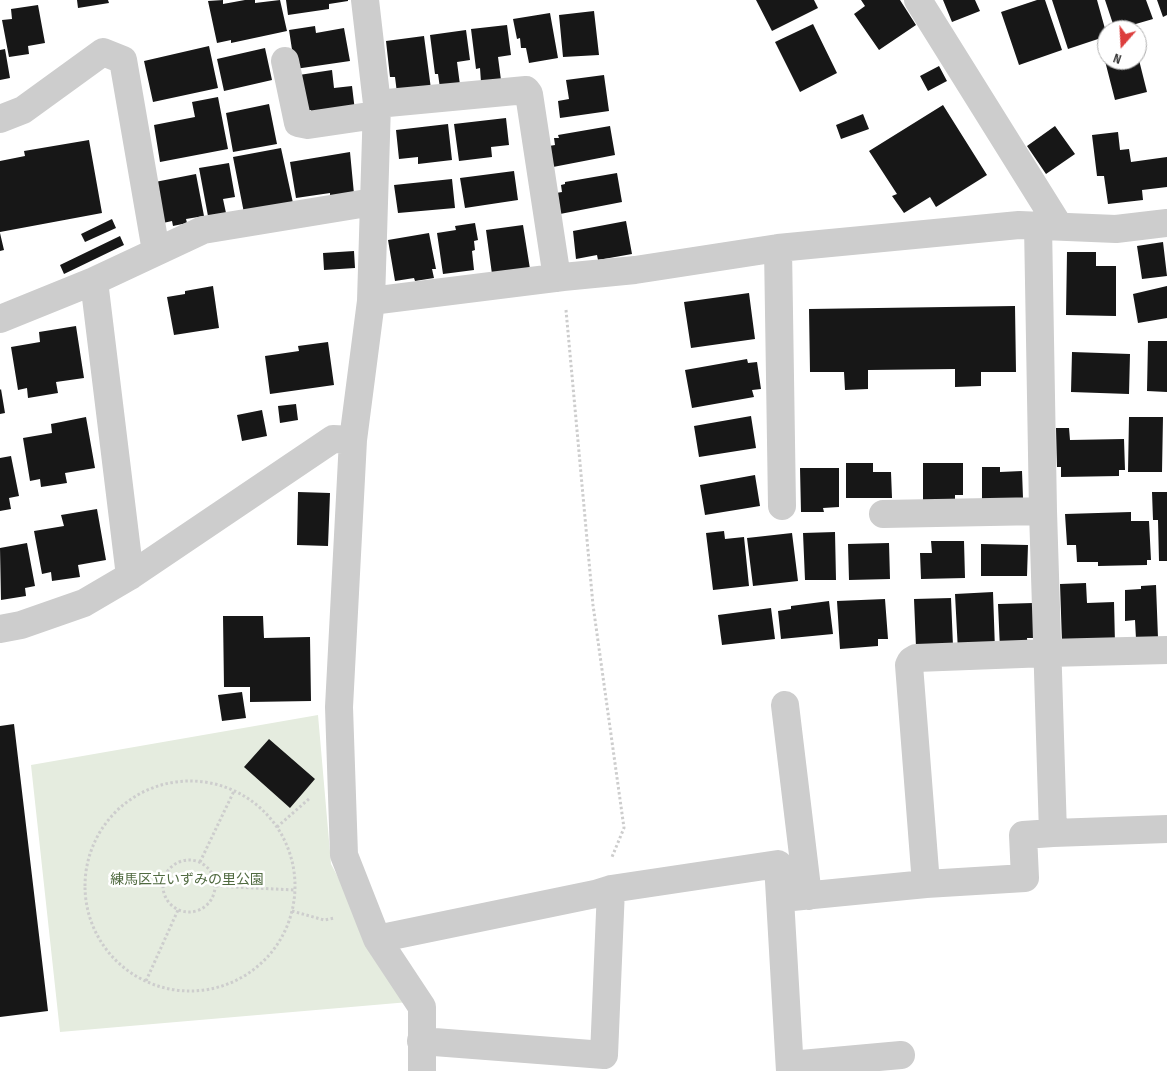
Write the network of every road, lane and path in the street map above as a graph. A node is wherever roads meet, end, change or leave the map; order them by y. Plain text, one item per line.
1 (365, 0) edge
2 (918, 0) edge
3 (285, 61) dead end
4 (376, 109) junction
5 (0, 119) edge
6 (373, 202) junction
7 (1167, 223) edge
8 (1049, 225) junction
9 (778, 248) junction
10 (156, 251) junction
11 (560, 277) junction
12 (94, 280) junction
13 (371, 301) junction
14 (0, 319) edge
15 (352, 440) junction
16 (782, 506) dead end
17 (1043, 512) junction
18 (883, 514) dead end
19 (130, 576) junction
20 (0, 630) edge
21 (1167, 650) edge
22 (1048, 652) junction
23 (784, 705) dead end
24 (234, 791) junction
25 (311, 798) dead end
26 (277, 827) junction
27 (1167, 829) edge
28 (1053, 833) junction
29 (200, 862) junction
30 (926, 884) junction
31 (216, 886) junction
32 (295, 890) junction
33 (603, 892) junction
34 (795, 897) junction
35 (178, 910) junction
36 (292, 911) junction
37 (338, 914) dead end
38 (377, 940) junction
39 (146, 981) junction
40 (421, 1042) junction
41 (901, 1055) dead end
42 (790, 1068) edge
43 (422, 1071) edge

1 - 4 street
2 - 8 street
3 - 4 street
4 - 6 street
4 - 11 street
5 - 10 street
6 - 10 street
6 - 13 street
7 - 8 street
8 - 9 street
8 - 17 street
9 - 11 street
9 - 16 street
10 - 12 street
11 - 13 street
11 - 33 path
12 - 14 street
12 - 19 street
13 - 15 street
15 - 19 street
15 - 38 street
17 - 18 street
17 - 22 street
19 - 20 street
21 - 22 street
22 - 28 street
22 - 30 street
23 - 34 street
24 - 26 path
24 - 29 path
24 - 39 path
25 - 26 path
26 - 32 path
27 - 28 street
28 - 30 street
29 - 31 path
29 - 35 path
30 - 34 street
31 - 32 path
31 - 35 path
32 - 36 path
33 - 34 street
33 - 38 street
33 - 40 street
34 - 42 street
35 - 39 path
36 - 37 path
36 - 39 path
38 - 40 street
40 - 43 street
41 - 42 street

